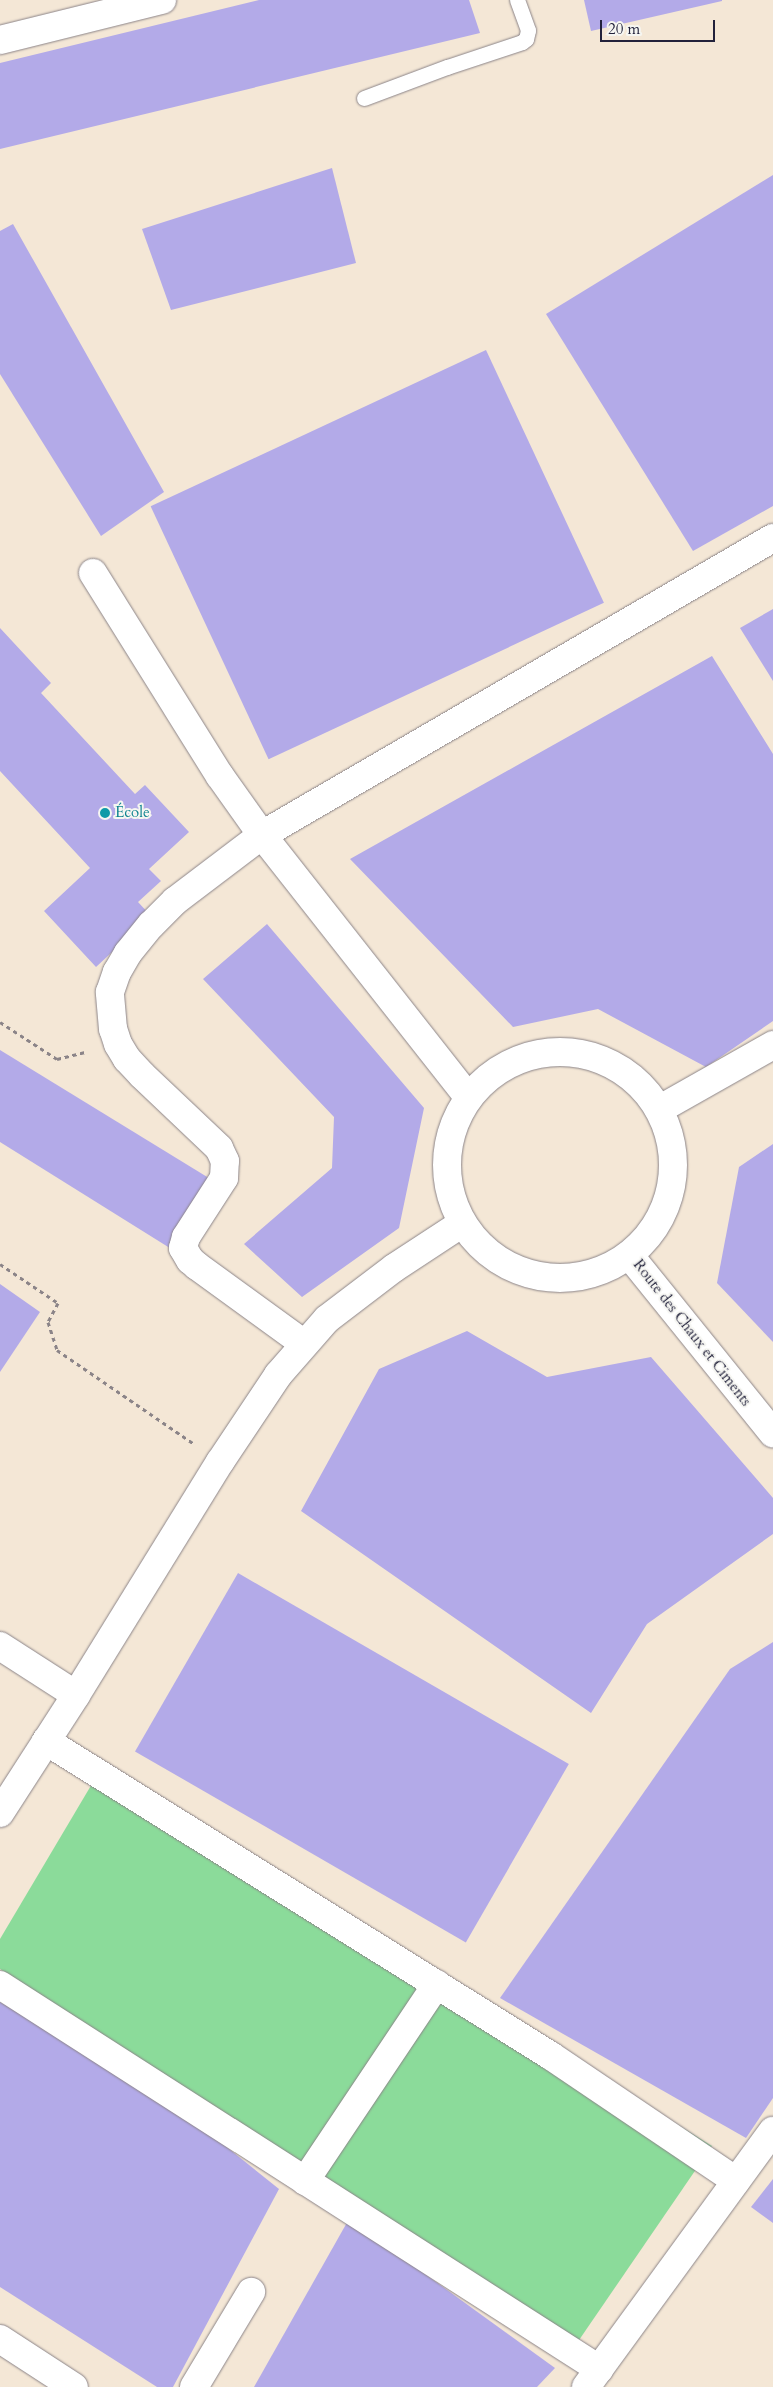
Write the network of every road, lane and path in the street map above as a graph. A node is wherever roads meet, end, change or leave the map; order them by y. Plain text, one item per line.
1 (162, 0) edge
2 (517, 0) edge
3 (0, 40) edge
4 (364, 98) dead end
5 (773, 538) edge
6 (93, 573) dead end
7 (262, 835) junction
8 (0, 1022) edge
9 (118, 1044) junction
10 (773, 1045) edge
11 (468, 1097) junction
12 (660, 1109) junction
13 (461, 1224) junction
14 (630, 1256) junction
15 (0, 1264) edge
16 (303, 1343) junction
17 (773, 1433) edge
18 (220, 1462) junction
19 (0, 1646) edge
20 (76, 1695) junction
21 (46, 1741) junction
22 (0, 1813) edge
23 (437, 1984) junction
24 (0, 1985) edge
25 (773, 2131) edge
26 (305, 2181) junction
27 (736, 2182) junction
28 (251, 2292) dead end
29 (0, 2339) edge
30 (593, 2378) edge
31 (74, 2387) edge
32 (194, 2387) edge

1 - 3 street
2 - 4 lane
5 - 7 street
6 - 7 street
7 - 9 street
7 - 11 street
8 - 9 path
9 - 16 street
10 - 12 street
11 - 12 street
11 - 13 street
12 - 14 street
13 - 14 street
13 - 16 street
14 - 17 street, Route des Chaux et Ciments
15 - 18 path
16 - 18 street
18 - 20 street
19 - 20 street
20 - 21 street
21 - 22 street
21 - 23 street
23 - 26 street
23 - 27 street
24 - 26 street
25 - 27 street
26 - 30 street
27 - 30 street
28 - 32 street
29 - 31 street

